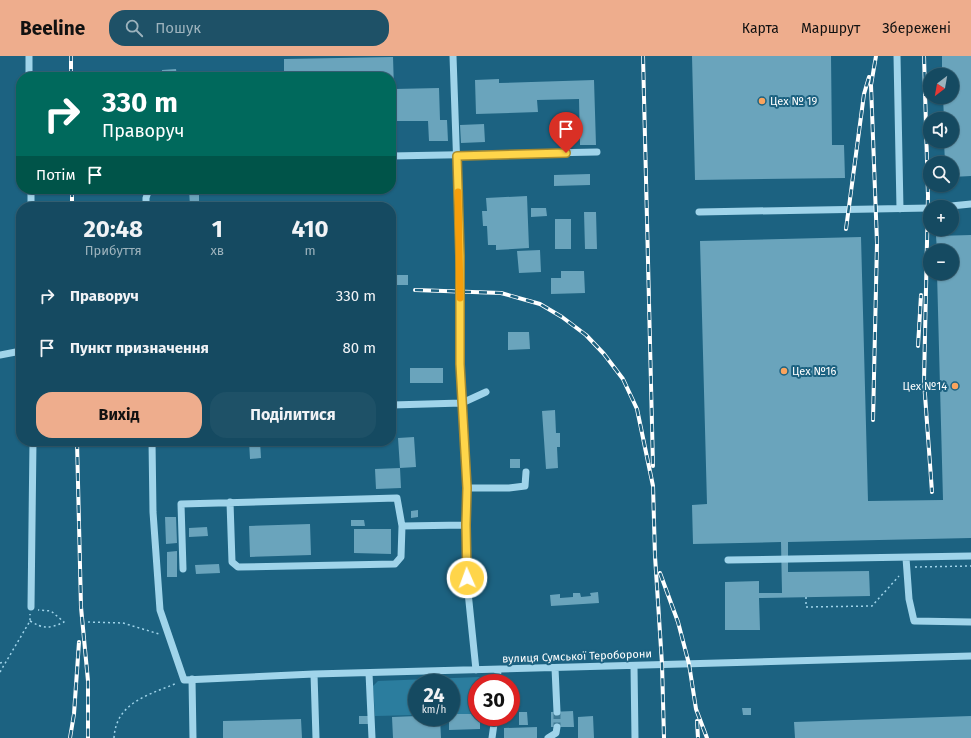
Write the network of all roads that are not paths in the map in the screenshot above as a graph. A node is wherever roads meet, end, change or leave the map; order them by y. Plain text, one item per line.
1 (29, 56) edge
2 (453, 56) edge
3 (897, 56) edge
4 (29, 72) edge
5 (597, 152) dead end
6 (396, 156) edge
7 (457, 156) junction
8 (971, 204) edge
9 (959, 205) edge
10 (923, 208) edge
11 (900, 209) junction
12 (699, 212) dead end
13 (16, 352) edge
14 (0, 355) edge
15 (486, 392) dead end
16 (462, 403) junction
17 (396, 405) edge
18 (33, 446) edge
19 (152, 446) edge
20 (526, 472) dead end
21 (467, 488) junction
22 (230, 502) junction
23 (466, 525) junction
24 (402, 526) junction
25 (971, 556) edge
26 (906, 558) junction
27 (728, 560) dead end
28 (183, 569) dead end
29 (31, 609) road end
30 (971, 622) edge
31 (971, 656) edge
32 (634, 666) junction
33 (556, 668) junction
34 (476, 670) junction
35 (498, 670) junction
36 (369, 673) junction
37 (314, 674) junction
38 (498, 674) edge
39 (192, 680) junction
40 (557, 712) tunnel mouth
41 (494, 726) edge
42 (557, 727) tunnel mouth
43 (192, 738) edge
44 (316, 738) edge
45 (372, 738) edge
46 (492, 738) edge
47 (548, 738) edge
48 (635, 738) edge

1 - 4 street
2 - 7 street
3 - 11 street
5 - 7 street
6 - 7 street
7 - 16 street
8 - 9 street
10 - 11 street
11 - 12 street
13 - 14 street
15 - 16 street
16 - 17 street
16 - 21 street
18 - 29 street
19 - 39 street, вулиця Сумської Тероборони
20 - 21 street
21 - 23 street
22 - 24 street
22 - 24 street
22 - 28 street
23 - 24 street
23 - 34 street
25 - 26 street
26 - 27 street
26 - 30 street
31 - 32 street, вулиця Сумської Тероборони
32 - 33 street, вулиця Сумської Тероборони
32 - 48 street
33 - 35 street, вулиця Сумської Тероборони
33 - 40 street
34 - 35 street, вулиця Сумської Тероборони
34 - 36 street, вулиця Сумської Тероборони
35 - 38 street
36 - 37 street, вулиця Сумської Тероборони
36 - 45 street
37 - 39 street, вулиця Сумської Тероборони
37 - 44 street
39 - 43 street
41 - 46 street
42 - 47 street

